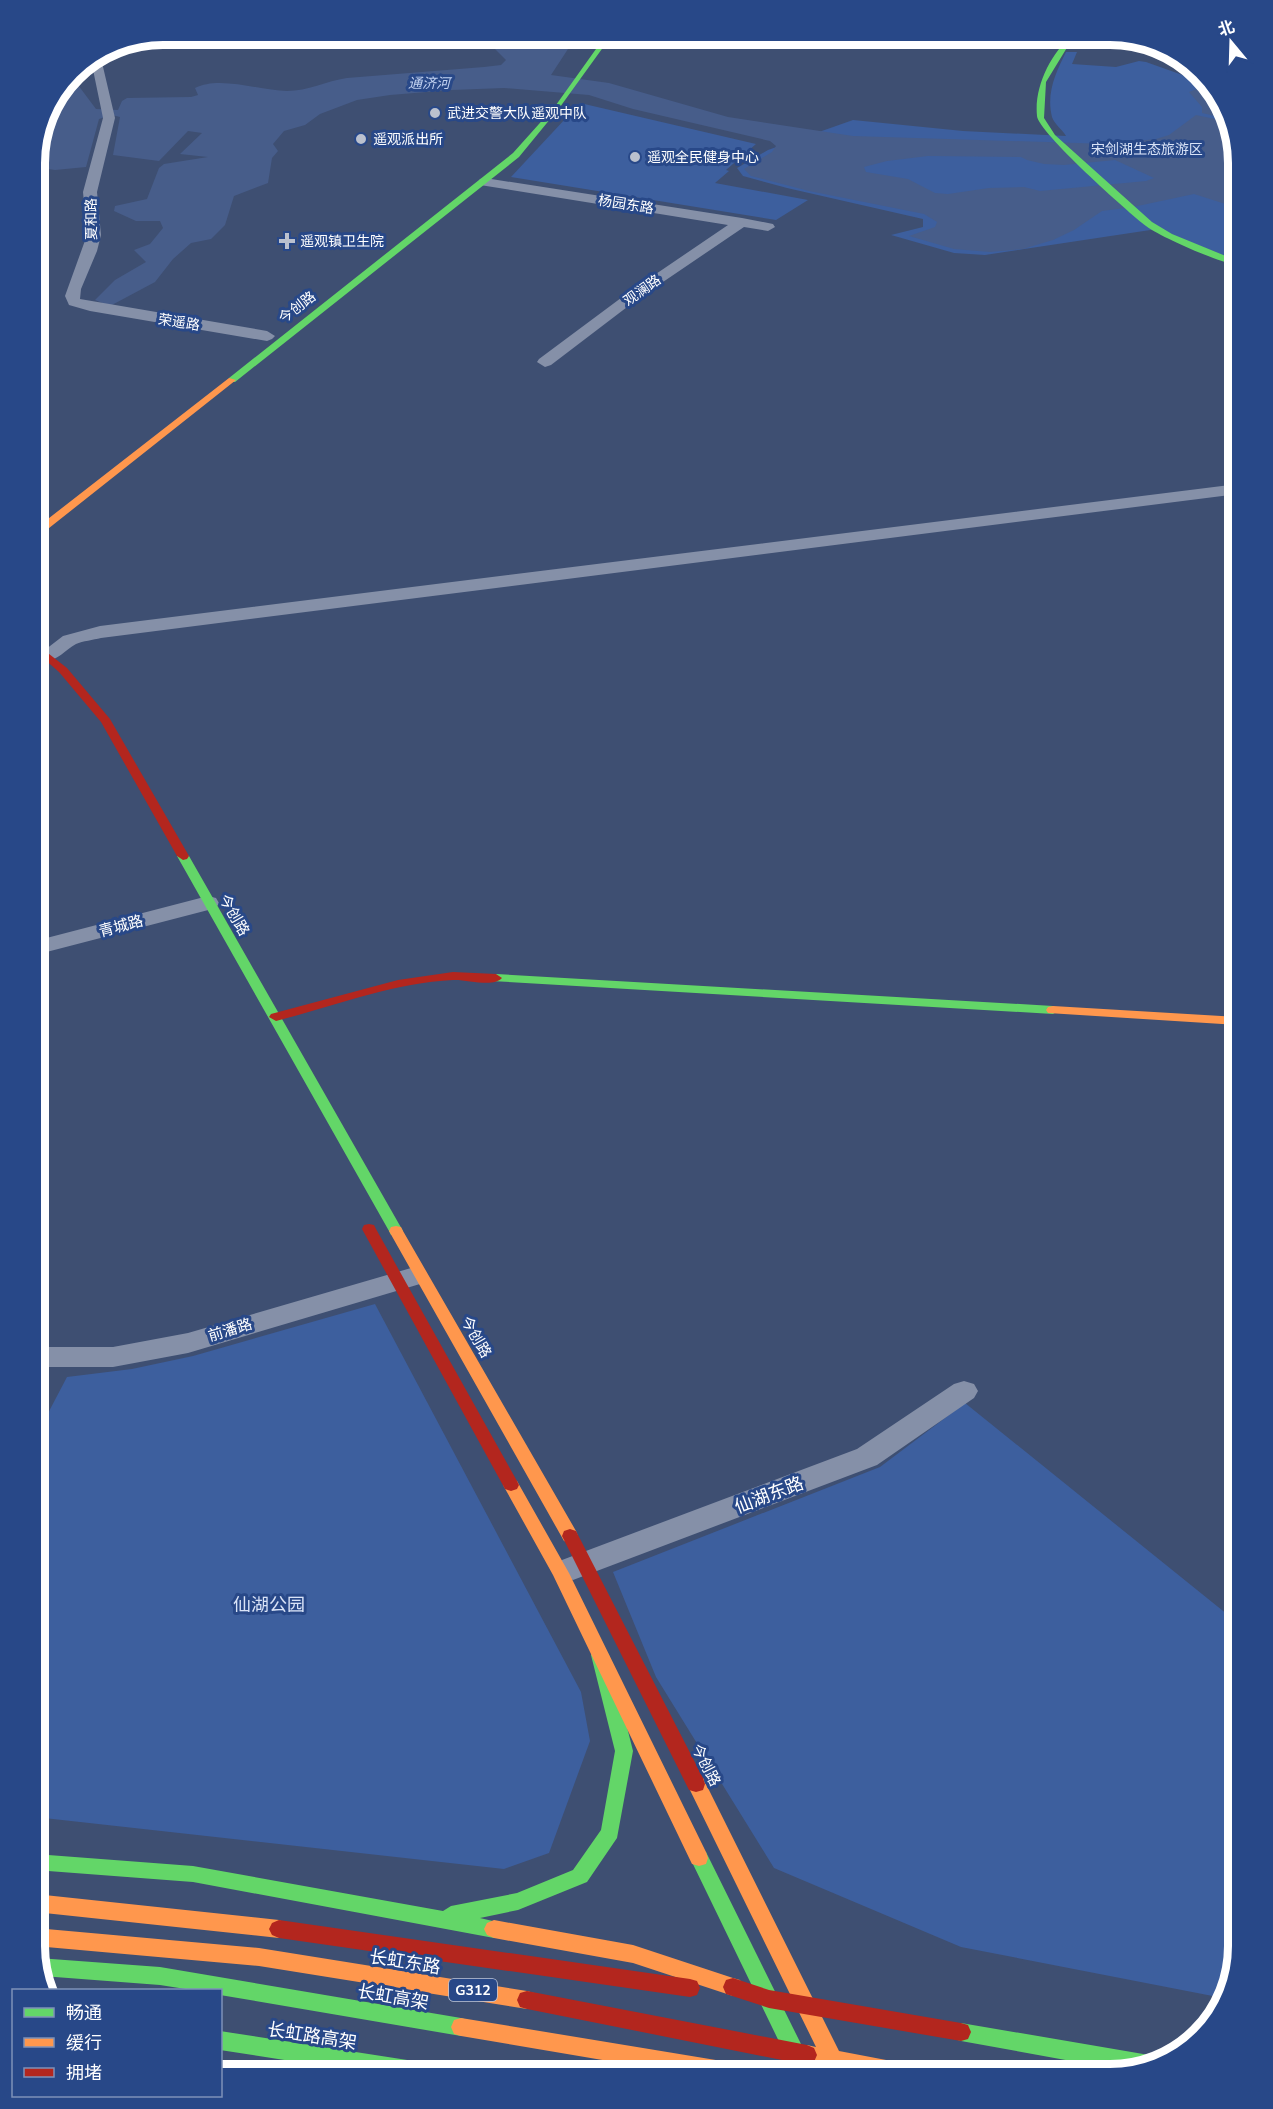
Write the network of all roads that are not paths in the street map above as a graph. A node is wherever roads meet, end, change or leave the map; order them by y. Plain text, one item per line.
1 (600, 45) edge
2 (1065, 45) edge
3 (580, 51) dead end
4 (98, 65) edge
5 (571, 76) junction
6 (562, 93) junction
7 (485, 182) junction
8 (742, 222) junction
9 (768, 227) dead end
10 (1228, 260) edge
11 (90, 307) joint
12 (267, 336) junction
13 (545, 362) dead end
14 (71, 488) dead end
15 (1228, 490) edge
16 (45, 526) edge
17 (45, 649) edge
18 (45, 654) edge
19 (193, 906) junction
20 (45, 945) edge
21 (276, 1017) junction
22 (1228, 1020) edge
23 (360, 1212) dead end
24 (410, 1277) junction
25 (45, 1357) edge
26 (964, 1391) dead end
27 (573, 1569) junction
28 (600, 1654) junction
29 (45, 1863) edge
30 (45, 1904) edge
31 (435, 1918) junction
32 (45, 1938) edge
33 (47, 1968) edge
34 (769, 1999) junction
35 (807, 2005) junction
36 (222, 2040) edge
37 (794, 2051) junction
38 (834, 2058) junction
39 (1130, 2062) edge
40 (370, 2064) edge
41 (681, 2064) edge
42 (802, 2064) edge
43 (836, 2064) edge
44 (862, 2064) edge

1 - 5 main road
2 - 10 main road
3 - 5 main road
4 - 11 street, 夏和路
5 - 6 main road
6 - 7 main road, 今创路
6 - 12 main road, 今创路
7 - 8 street, 杨园东路
7 - 16 main road, 今创路
8 - 9 street, 杨园东路
8 - 13 street, 观澜路
11 - 12 street, 荣遥路
12 - 14 main road, 今创路
15 - 17 street
18 - 19 main road, 今创路
19 - 20 street, 青城路
19 - 21 main road, 今创路
21 - 22 main road
21 - 24 main road, 今创路
23 - 24 main road, 今创路
24 - 25 street, 前潘路
24 - 27 main road, 今创路
24 - 27 main road, 今创路
26 - 27 street, 仙湖东路
27 - 28 main road, 今创路
27 - 35 main road, 今创路
28 - 31 main road
28 - 34 main road, 今创路
29 - 31 main road
30 - 34 main road
31 - 34 main road
32 - 37 main road, 长虹东路 / G312
33 - 41 main road, 长虹高架
34 - 35 main road
34 - 37 main road, 今创路
35 - 38 main road, 今创路
35 - 39 main road
36 - 40 main road, 长虹路高架
37 - 38 main road, 长虹东路 / G312
37 - 42 main road, 今创路
38 - 43 main road, 今创路
38 - 44 main road, 长虹东路 / G312

